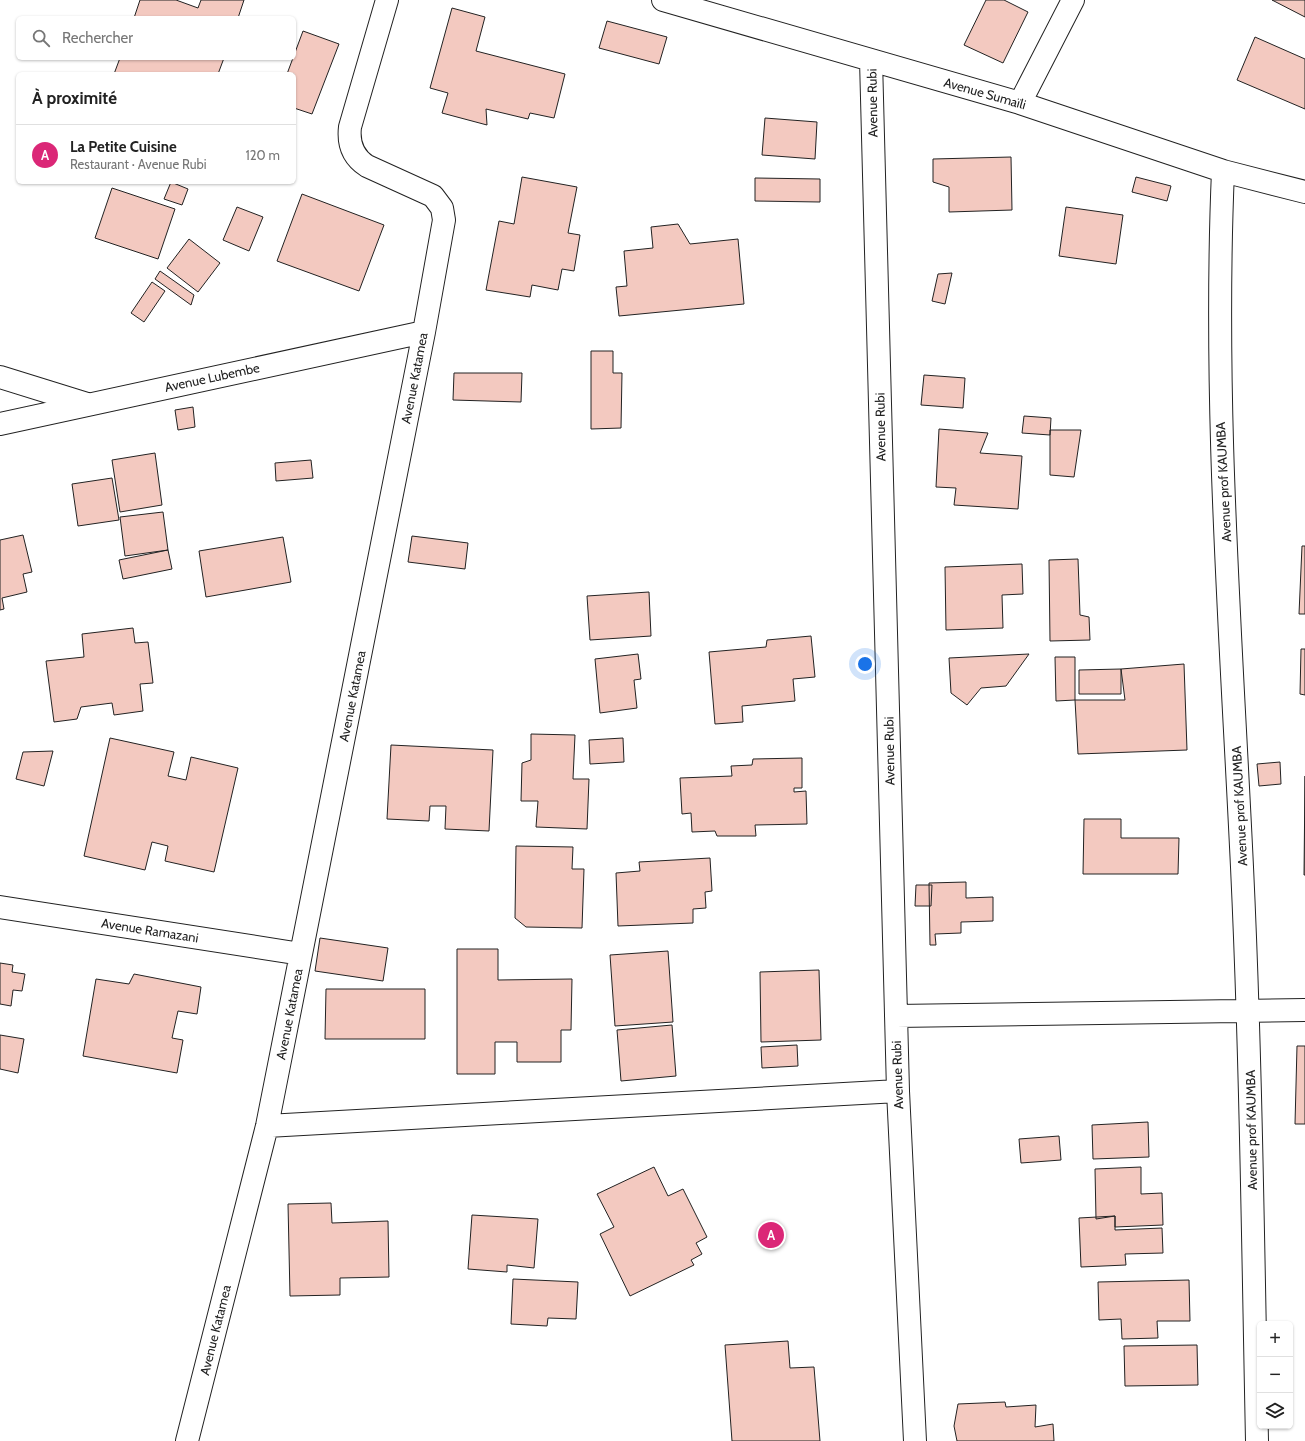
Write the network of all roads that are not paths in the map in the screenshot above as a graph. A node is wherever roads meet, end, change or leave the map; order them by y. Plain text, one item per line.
1 (387, 0) edge
2 (663, 0) edge
3 (1073, 0) edge
4 (871, 60) junction
5 (1020, 103) junction
6 (1223, 171) junction
7 (1305, 192) edge
8 (424, 332) junction
9 (0, 377) edge
10 (87, 404) junction
11 (0, 424) edge
12 (0, 907) edge
13 (300, 954) junction
14 (1305, 1010) edge
15 (1248, 1011) junction
16 (896, 1016) junction
17 (898, 1092) junction
18 (267, 1126) junction
19 (187, 1441) edge
20 (915, 1441) edge
21 (1257, 1441) edge

1 - 8 street, Avenue Katamea
2 - 4 street, Avenue Sumaïli
3 - 5 street
4 - 5 street, Avenue Sumaïli
4 - 16 street, Avenue Rubi
5 - 6 street, Avenue Sumaïli
6 - 7 street, Avenue Sumaïli
6 - 15 street, Avenue prof KAUMBA
8 - 10 street, Avenue Lubembe
8 - 13 street, Avenue Katamea
9 - 10 street
10 - 11 street, Avenue Lubembe
12 - 13 street, Avenue Ramazani
13 - 18 street, Avenue Katamea
14 - 15 street
15 - 16 street
15 - 21 street, Avenue prof KAUMBA
16 - 17 street, Avenue Rubi
17 - 18 street
17 - 20 street, Avenue Rubi
18 - 19 street, Avenue Katamea

